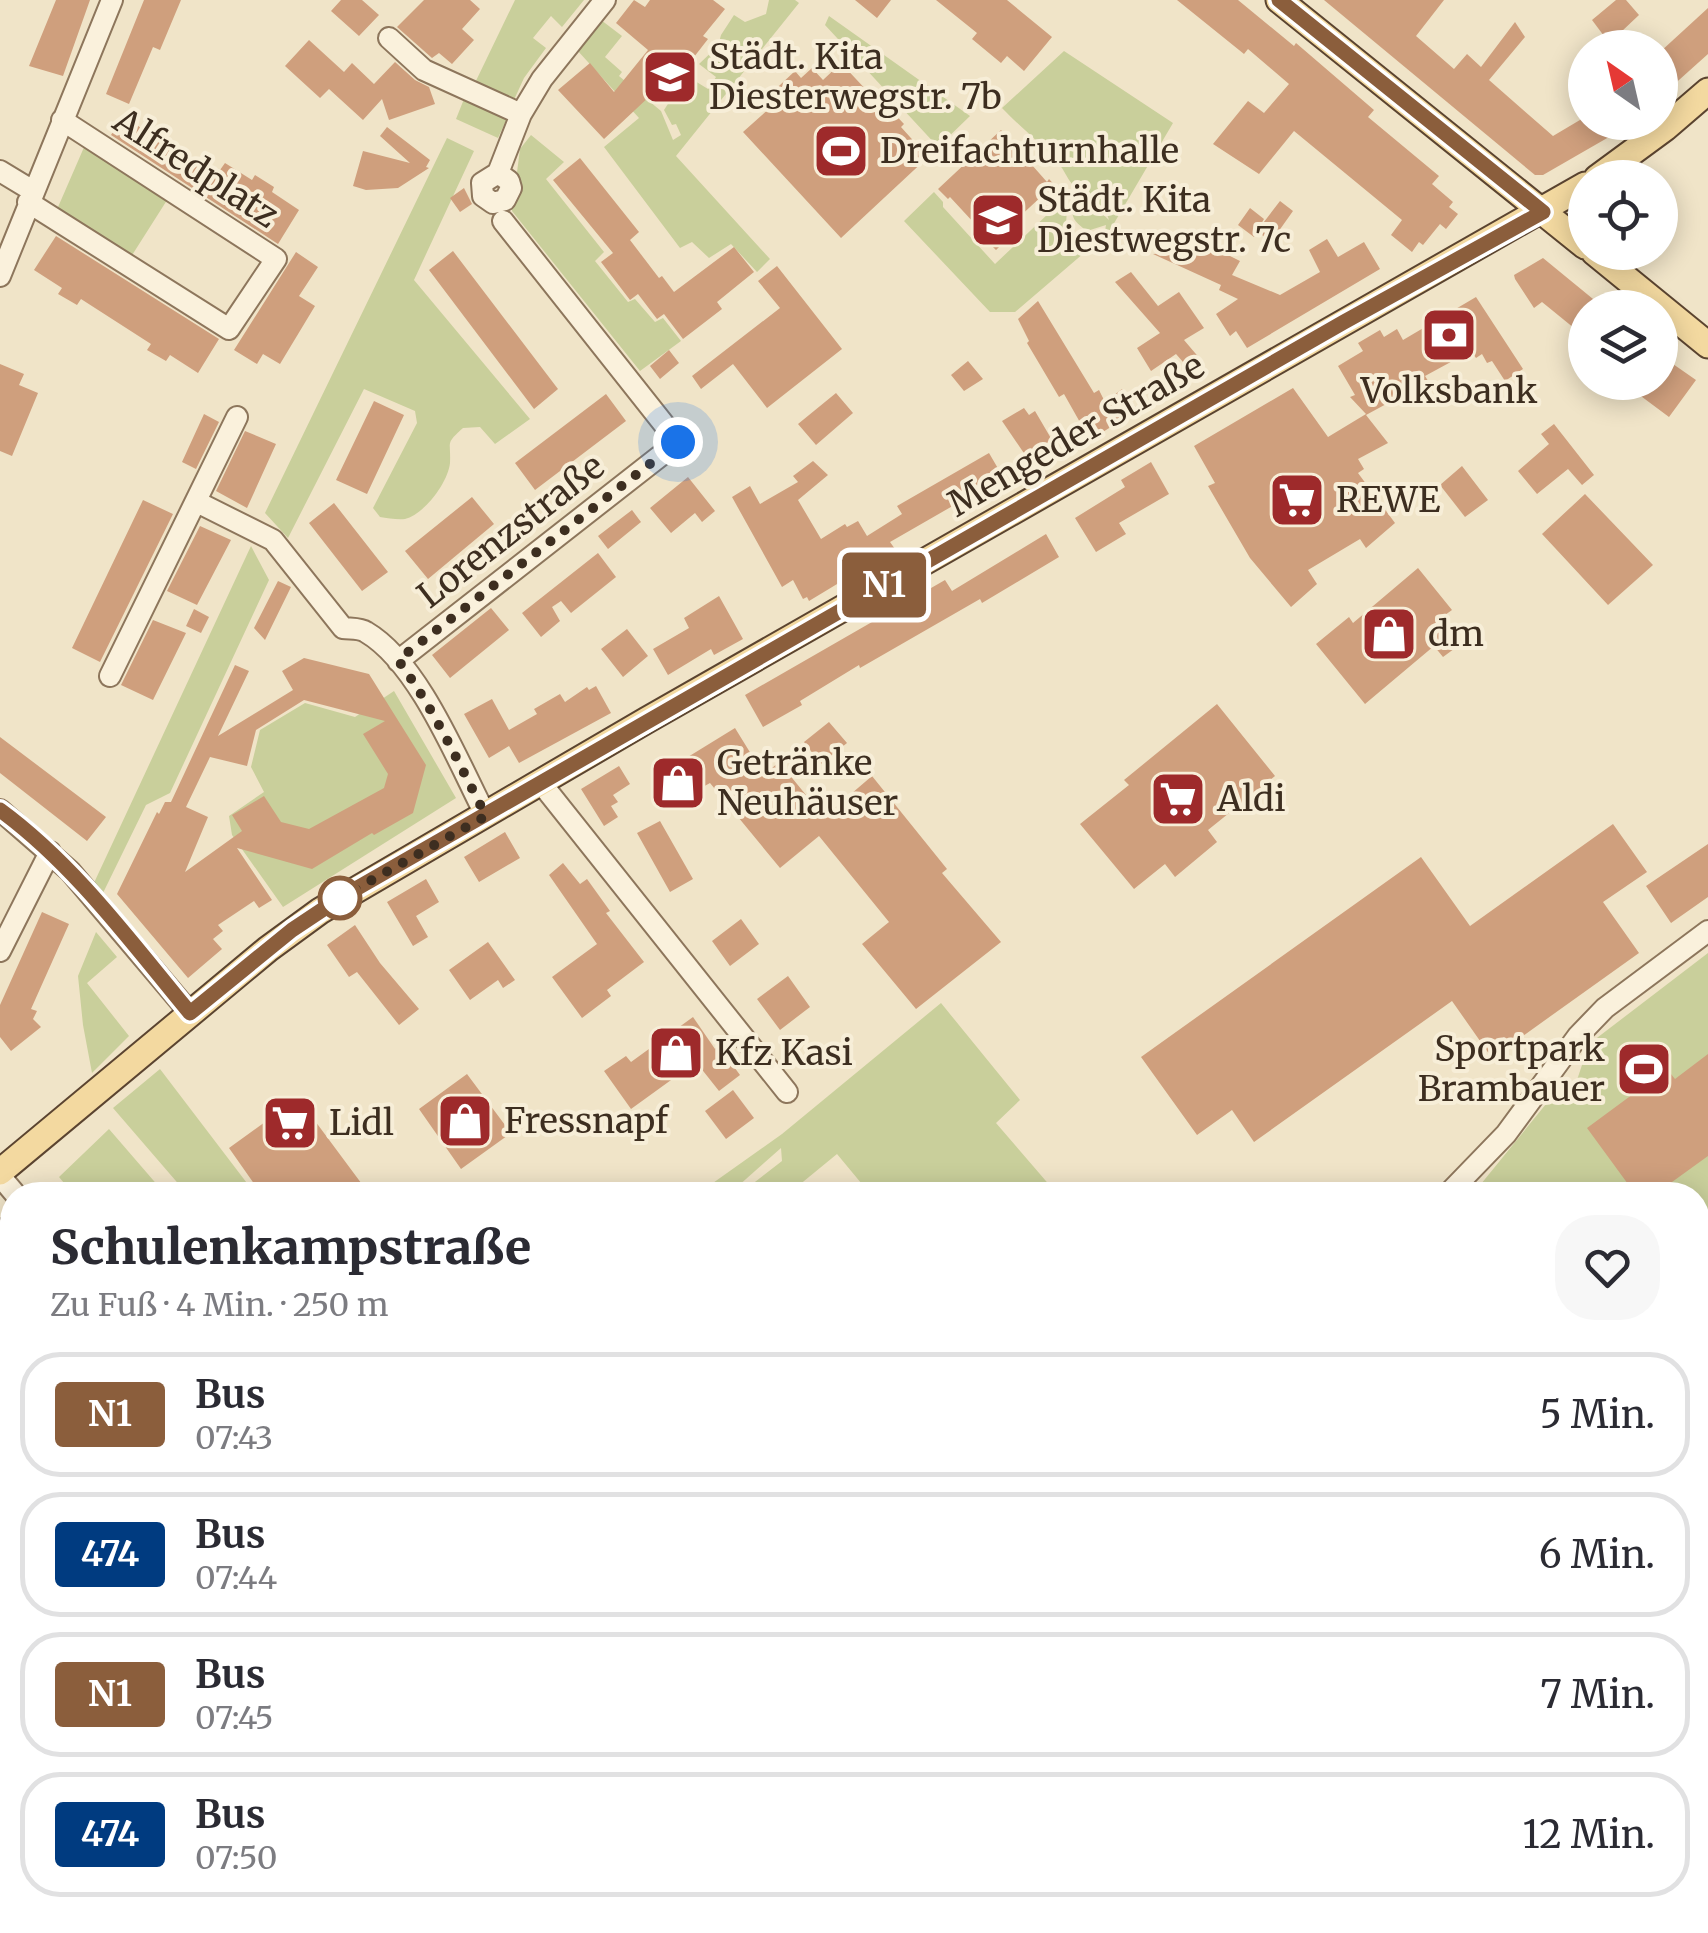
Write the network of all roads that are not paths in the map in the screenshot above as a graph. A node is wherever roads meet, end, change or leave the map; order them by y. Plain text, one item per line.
1 (112, 0) edge
2 (604, 0) edge
3 (1279, 0) edge
4 (389, 38) dead end
5 (1708, 90) edge
6 (520, 114) junction
7 (62, 120) junction
8 (1621, 160) edge
9 (0, 172) edge
10 (498, 172) dead end
11 (30, 197) junction
12 (1568, 197) edge
13 (1543, 212) junction
14 (502, 222) dead end
15 (1568, 232) edge
16 (1616, 270) edge
17 (0, 276) edge
18 (1708, 345) edge
19 (237, 417) dead end
20 (197, 502) junction
21 (398, 660) junction
22 (110, 676) dead end
23 (541, 783) junction
24 (0, 810) edge
25 (486, 816) junction
26 (50, 852) junction
27 (1708, 931) edge
28 (0, 951) edge
29 (190, 1013) junction
30 (787, 1092) dead end
31 (0, 1174) edge
32 (1460, 1182) edge

1 - 7 street
2 - 6 street
3 - 13 main road
4 - 6 street
5 - 8 main road
6 - 10 street
7 - 11 street
7 - 11 street, Alfredplatz
9 - 11 street
11 - 17 street
12 - 13 main road, Mengeder Straße
13 - 15 main road
13 - 23 main road, Mengeder Straße
14 - 21 street, Lorenzstraße
16 - 18 main road
19 - 20 street
20 - 21 street
20 - 22 street
21 - 25 street
23 - 25 main road, Mengeder Straße
23 - 30 street
24 - 26 street
25 - 29 main road, Mengeder Straße
26 - 28 street
26 - 29 street
27 - 32 street
29 - 31 main road, Mengeder Straße

